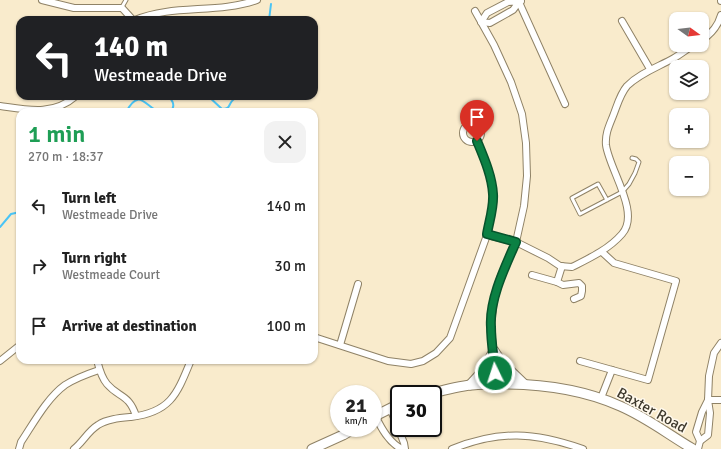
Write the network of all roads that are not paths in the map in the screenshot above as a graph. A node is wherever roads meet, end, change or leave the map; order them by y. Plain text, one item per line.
1 (42, 0) edge
2 (126, 0) edge
3 (257, 0) edge
4 (520, 0) edge
5 (242, 2) edge
6 (122, 8) junction
7 (475, 12) dead end
8 (721, 15) edge
9 (130, 16) edge
10 (148, 16) edge
11 (622, 21) dead end
12 (481, 22) junction
13 (709, 34) edge
14 (683, 52) edge
15 (650, 69) junction
16 (70, 100) edge
17 (565, 104) dead end
18 (0, 106) edge
19 (16, 108) edge
20 (56, 108) edge
21 (477, 141) dead end
22 (632, 158) dead end
23 (622, 192) junction
24 (607, 200) junction
25 (487, 234) junction
26 (516, 242) junction
27 (602, 252) junction
28 (562, 266) junction
29 (532, 275) dead end
30 (557, 282) junction
31 (358, 284) dead end
32 (574, 299) dead end
33 (318, 338) edge
34 (721, 344) edge
35 (340, 345) junction
36 (16, 347) edge
37 (494, 351) junction
38 (0, 360) edge
39 (580, 361) dead end
40 (98, 364) edge
41 (189, 364) edge
42 (99, 370) junction
43 (612, 370) junction
44 (496, 384) junction
45 (524, 384) junction
46 (470, 385) junction
47 (442, 391) edge
48 (601, 398) junction
49 (708, 400) junction
50 (721, 400) edge
51 (390, 408) edge
52 (382, 412) edge
53 (136, 416) junction
54 (382, 428) edge
55 (339, 437) edge
56 (401, 437) edge
57 (673, 437) junction
58 (700, 441) junction
59 (81, 447) edge
60 (19, 449) edge
61 (74, 449) edge
62 (312, 449) edge
63 (402, 449) edge
64 (405, 449) edge
65 (452, 449) edge
66 (583, 449) edge
67 (678, 449) edge
68 (693, 449) edge
69 (698, 449) edge

1 - 6 street
2 - 6 lane
3 - 5 street
4 - 12 street
4 - 12 street
4 - 17 street
5 - 10 street
6 - 9 street
7 - 12 street
8 - 13 street
11 - 15 street
12 - 26 street
14 - 15 street
15 - 23 street
16 - 20 street
18 - 19 street
21 - 25 street
22 - 23 lane
23 - 24 lane
23 - 27 street
24 - 24 lane
25 - 26 street
25 - 35 street
26 - 28 street
26 - 37 street
27 - 28 street
27 - 43 street
28 - 30 street
29 - 30 street
30 - 32 street
31 - 35 street
33 - 35 street
34 - 49 street
36 - 38 street
37 - 44 street
37 - 45 main road
37 - 46 main road
39 - 43 street
40 - 42 street
41 - 53 street
42 - 53 street
42 - 60 street
43 - 48 street
44 - 45 main road, Baxter Road
44 - 46 main road, Baxter Road
45 - 48 main road, Baxter Road
46 - 47 main road, Baxter Road
48 - 57 main road, Baxter Road
49 - 50 street
49 - 58 street
49 - 58 street
51 - 52 main road
53 - 59 street
54 - 63 street
55 - 62 main road
56 - 64 street
57 - 67 main road
57 - 68 main road, Baxter Road
58 - 69 street
59 - 61 street
65 - 66 street

